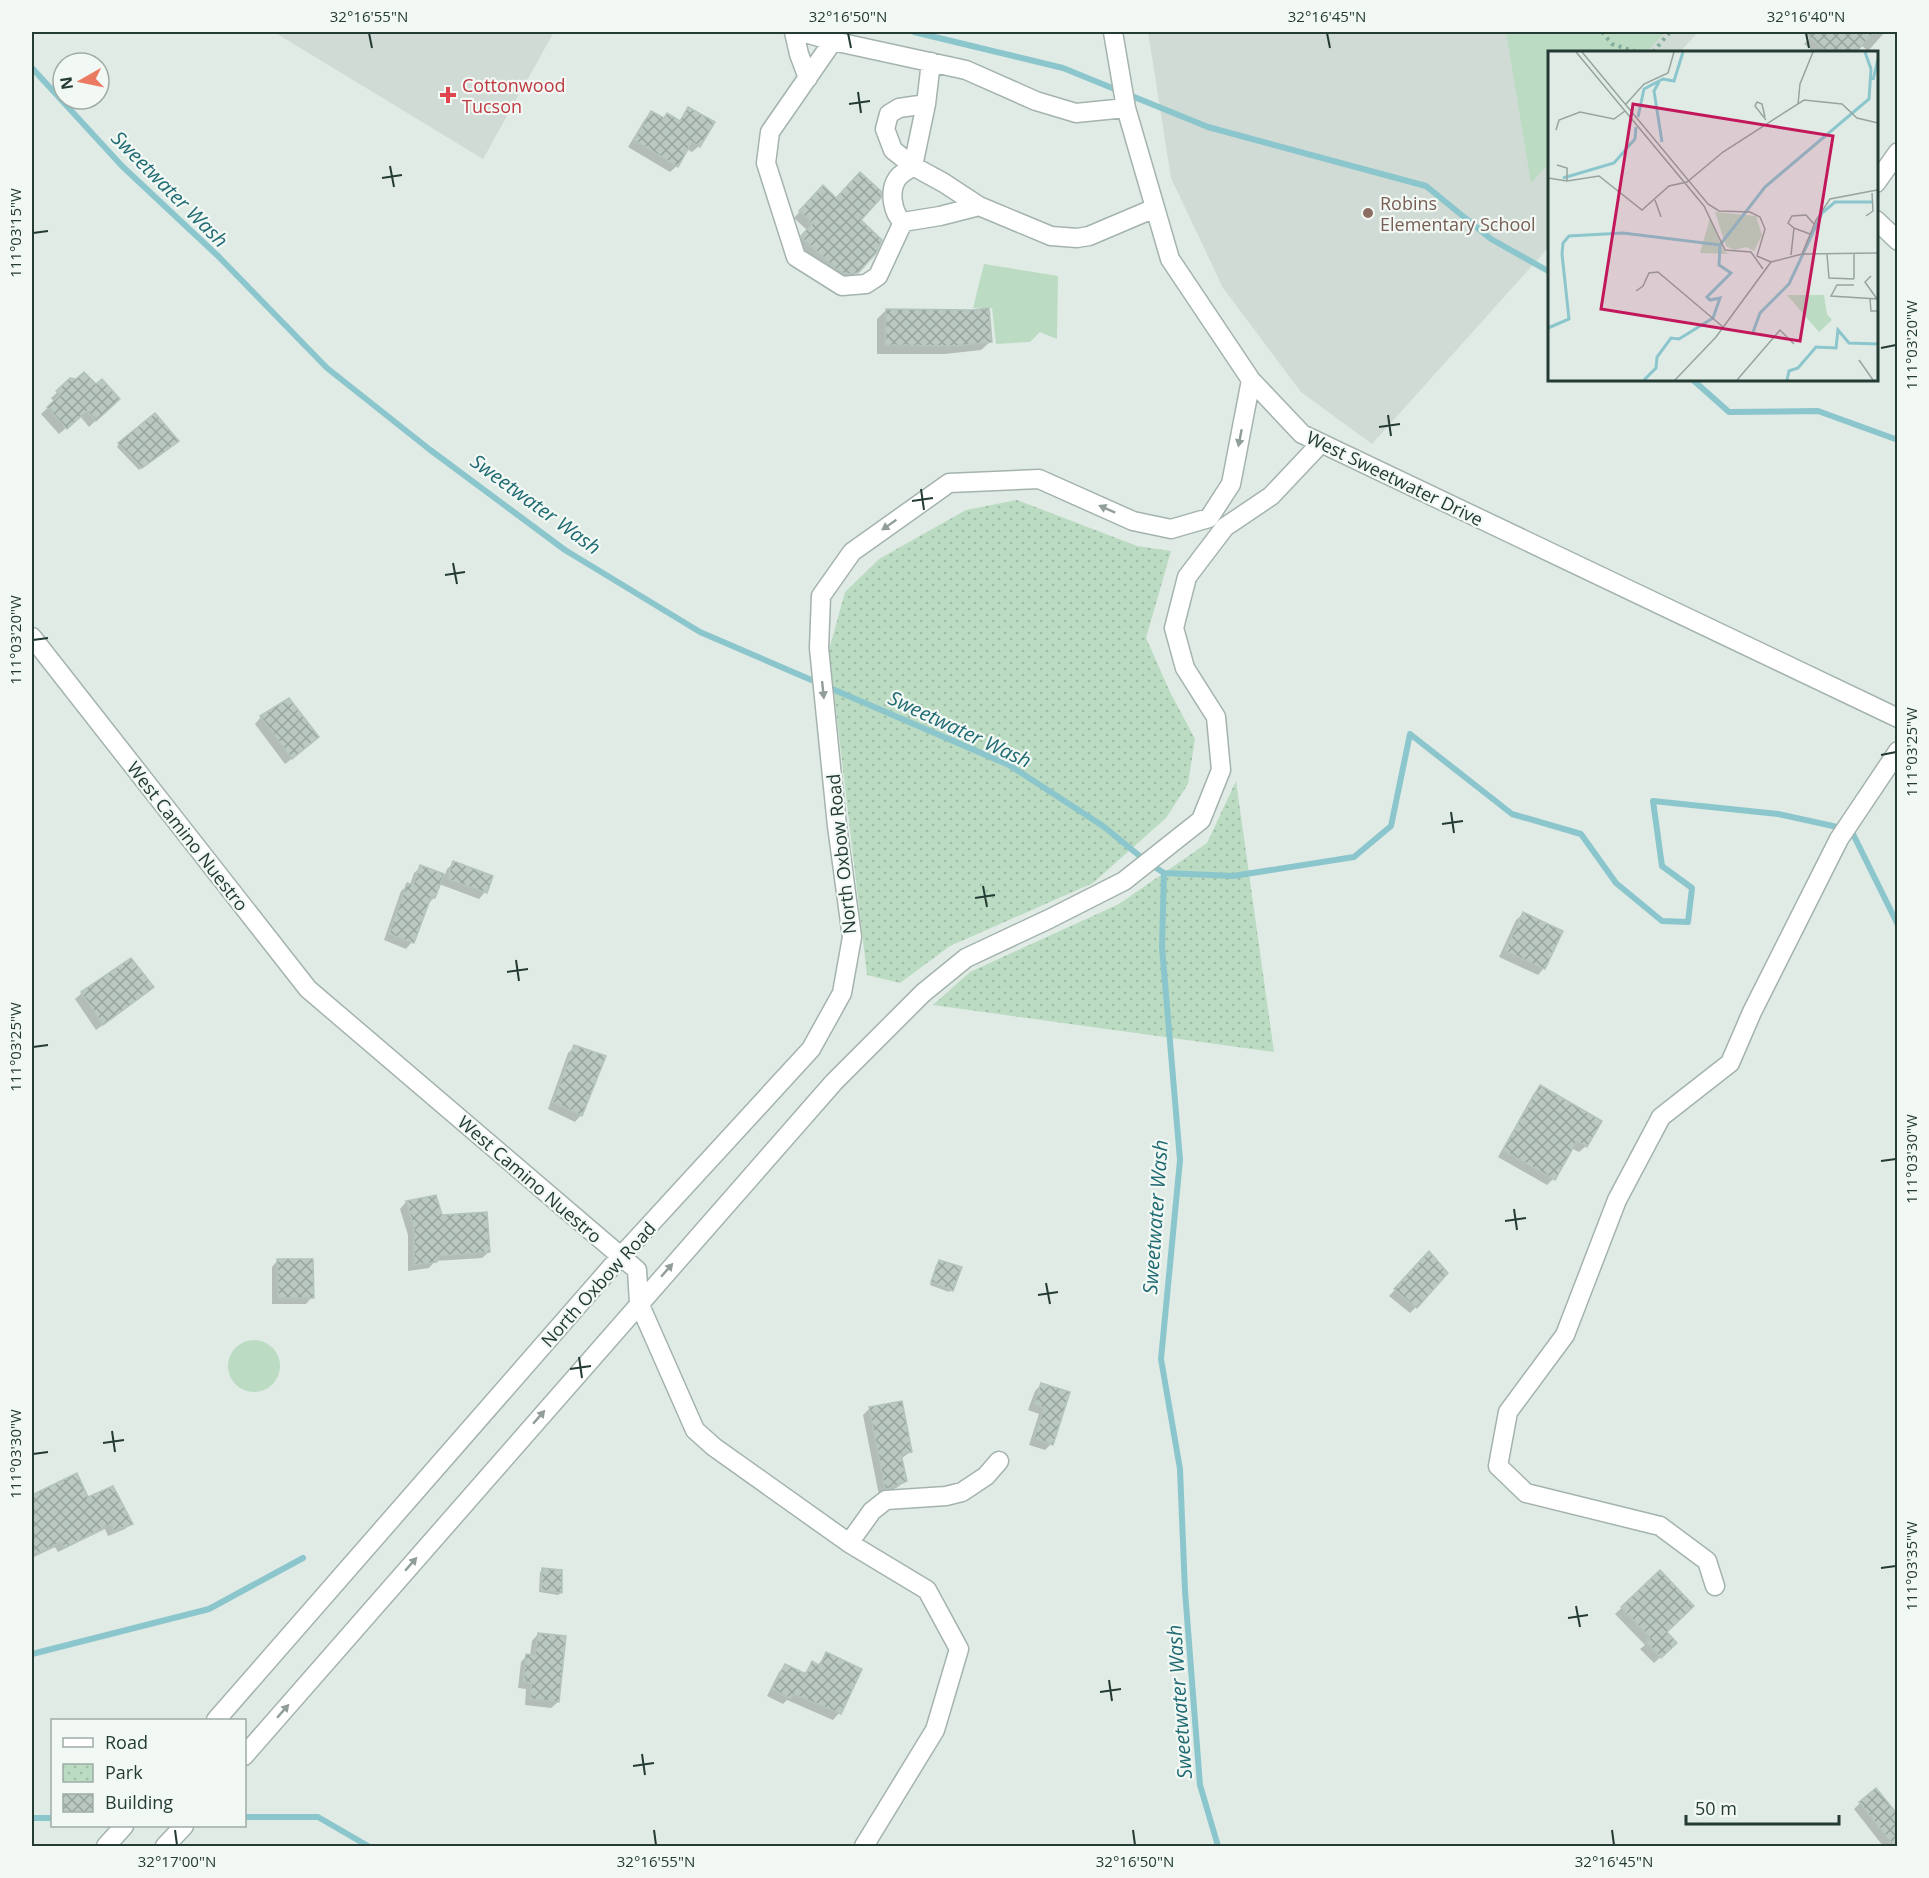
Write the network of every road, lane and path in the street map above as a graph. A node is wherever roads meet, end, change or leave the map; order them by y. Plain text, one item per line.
1 (794, 32) edge
2 (802, 32) edge
3 (1113, 32) edge
4 (1602, 32) edge
5 (1670, 32) edge
6 (833, 41) junction
7 (1634, 51) edge
8 (1654, 51) edge
9 (931, 62) junction
10 (808, 78) junction
11 (926, 104) junction
12 (1126, 108) junction
13 (1898, 152) edge
14 (913, 166) junction
15 (1878, 180) edge
16 (979, 206) junction
17 (1155, 208) junction
18 (903, 222) junction
19 (1878, 222) edge
20 (1898, 241) edge
21 (1251, 380) junction
22 (1321, 443) junction
23 (32, 637) edge
24 (1898, 718) edge
25 (1898, 751) edge
26 (621, 1256) junction
27 (639, 1303) junction
28 (999, 1461) dead end
29 (849, 1543) junction
30 (1716, 1586) dead end
31 (217, 1719) edge
32 (246, 1754) edge
33 (123, 1827) edge
34 (183, 1827) edge
35 (106, 1846) edge
36 (165, 1846) edge
37 (864, 1846) edge

1 - 10 street
2 - 6 street
3 - 12 street, West Sweetwater Drive
4 - 7 path
5 - 8 path
6 - 9 street
6 - 10 street
9 - 11 street
9 - 12 street
10 - 18 street
11 - 14 street
11 - 14 street
12 - 17 street, West Sweetwater Drive
13 - 15 street
14 - 16 street
14 - 18 street
16 - 17 street
16 - 18 street
17 - 21 street, West Sweetwater Drive
19 - 20 street
21 - 22 street, West Sweetwater Drive
21 -> 26 street, North Oxbow Road
22 - 24 street, West Sweetwater Drive
27 -> 22 street
23 - 26 street, West Camino Nuestro
25 - 30 street
26 - 27 street, West Camino Nuestro
26 - 31 street, North Oxbow Road
27 - 29 street, West Camino Nuestro
32 -> 27 street
28 - 29 street
29 - 37 street, West Camino Nuestro
33 - 35 street
34 - 36 street

